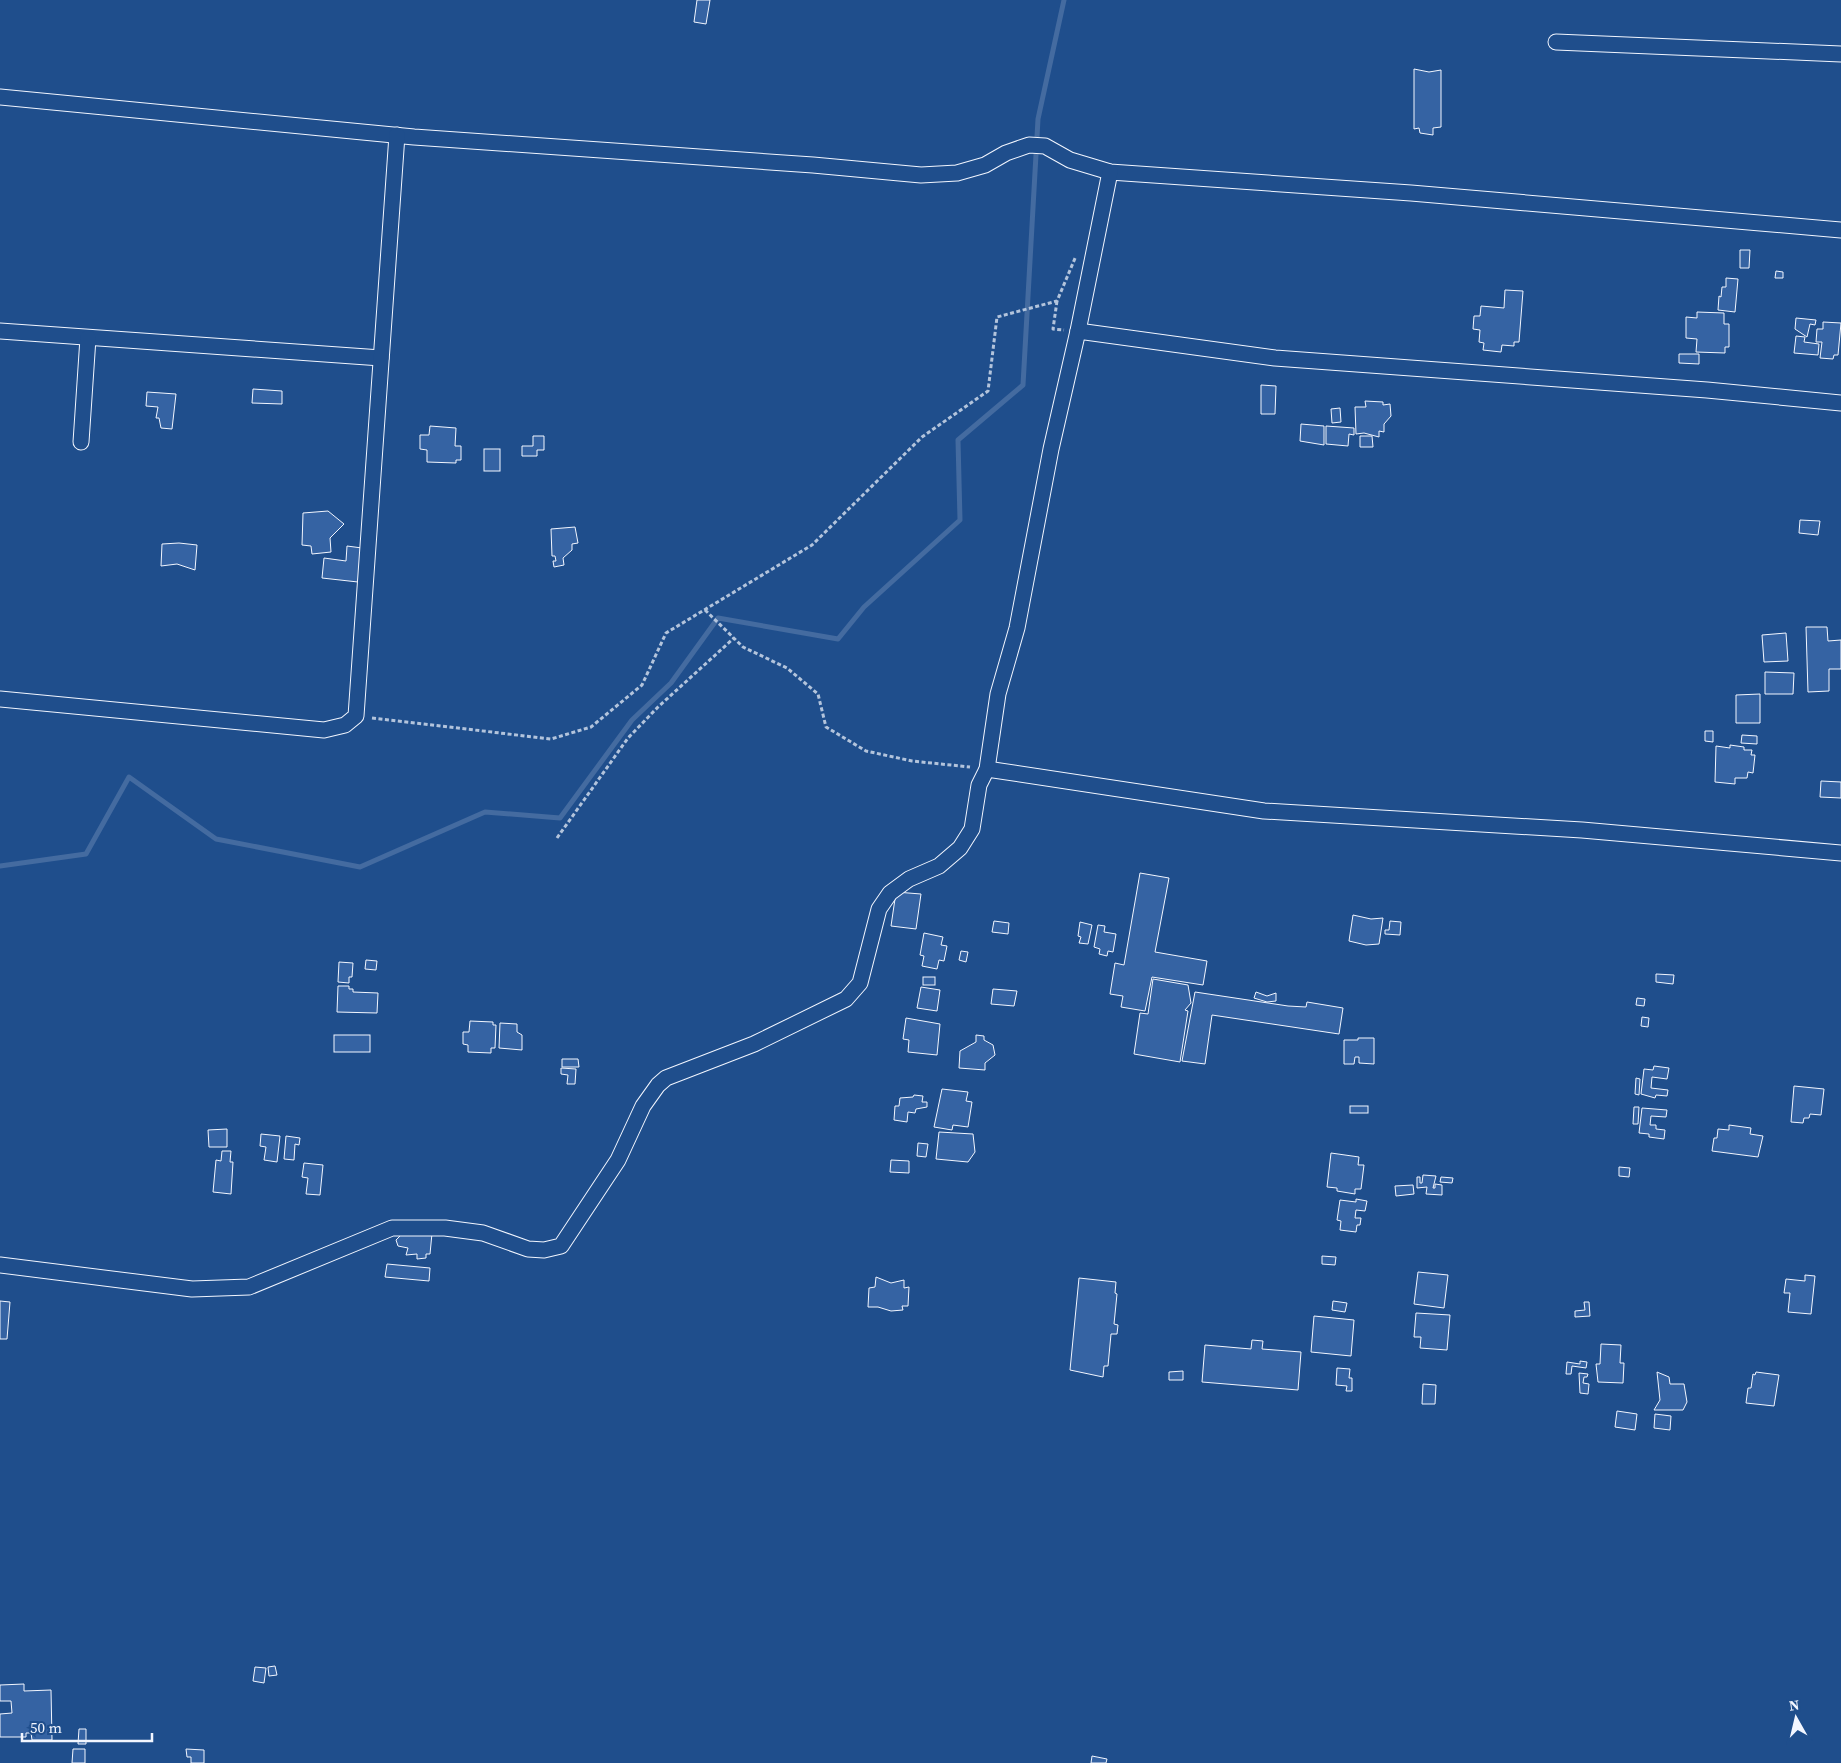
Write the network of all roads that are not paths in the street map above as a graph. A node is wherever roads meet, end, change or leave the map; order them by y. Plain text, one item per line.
1 (1556, 42) dead end
2 (1841, 54) edge
3 (0, 97) edge
4 (396, 135) junction
5 (1110, 172) junction
6 (1841, 230) edge
7 (0, 331) edge
8 (1078, 331) junction
9 (88, 338) junction
10 (381, 358) junction
11 (1841, 403) edge
12 (81, 442) dead end
13 (0, 699) edge
14 (987, 769) junction
15 (1841, 853) edge
16 (0, 1266) edge

1 - 2 street
3 - 4 street
4 - 5 street
4 - 10 street
5 - 6 street
5 - 8 street
7 - 9 street
8 - 11 street
8 - 14 street
9 - 10 street
9 - 12 street
10 - 13 street
14 - 15 street
14 - 16 street

